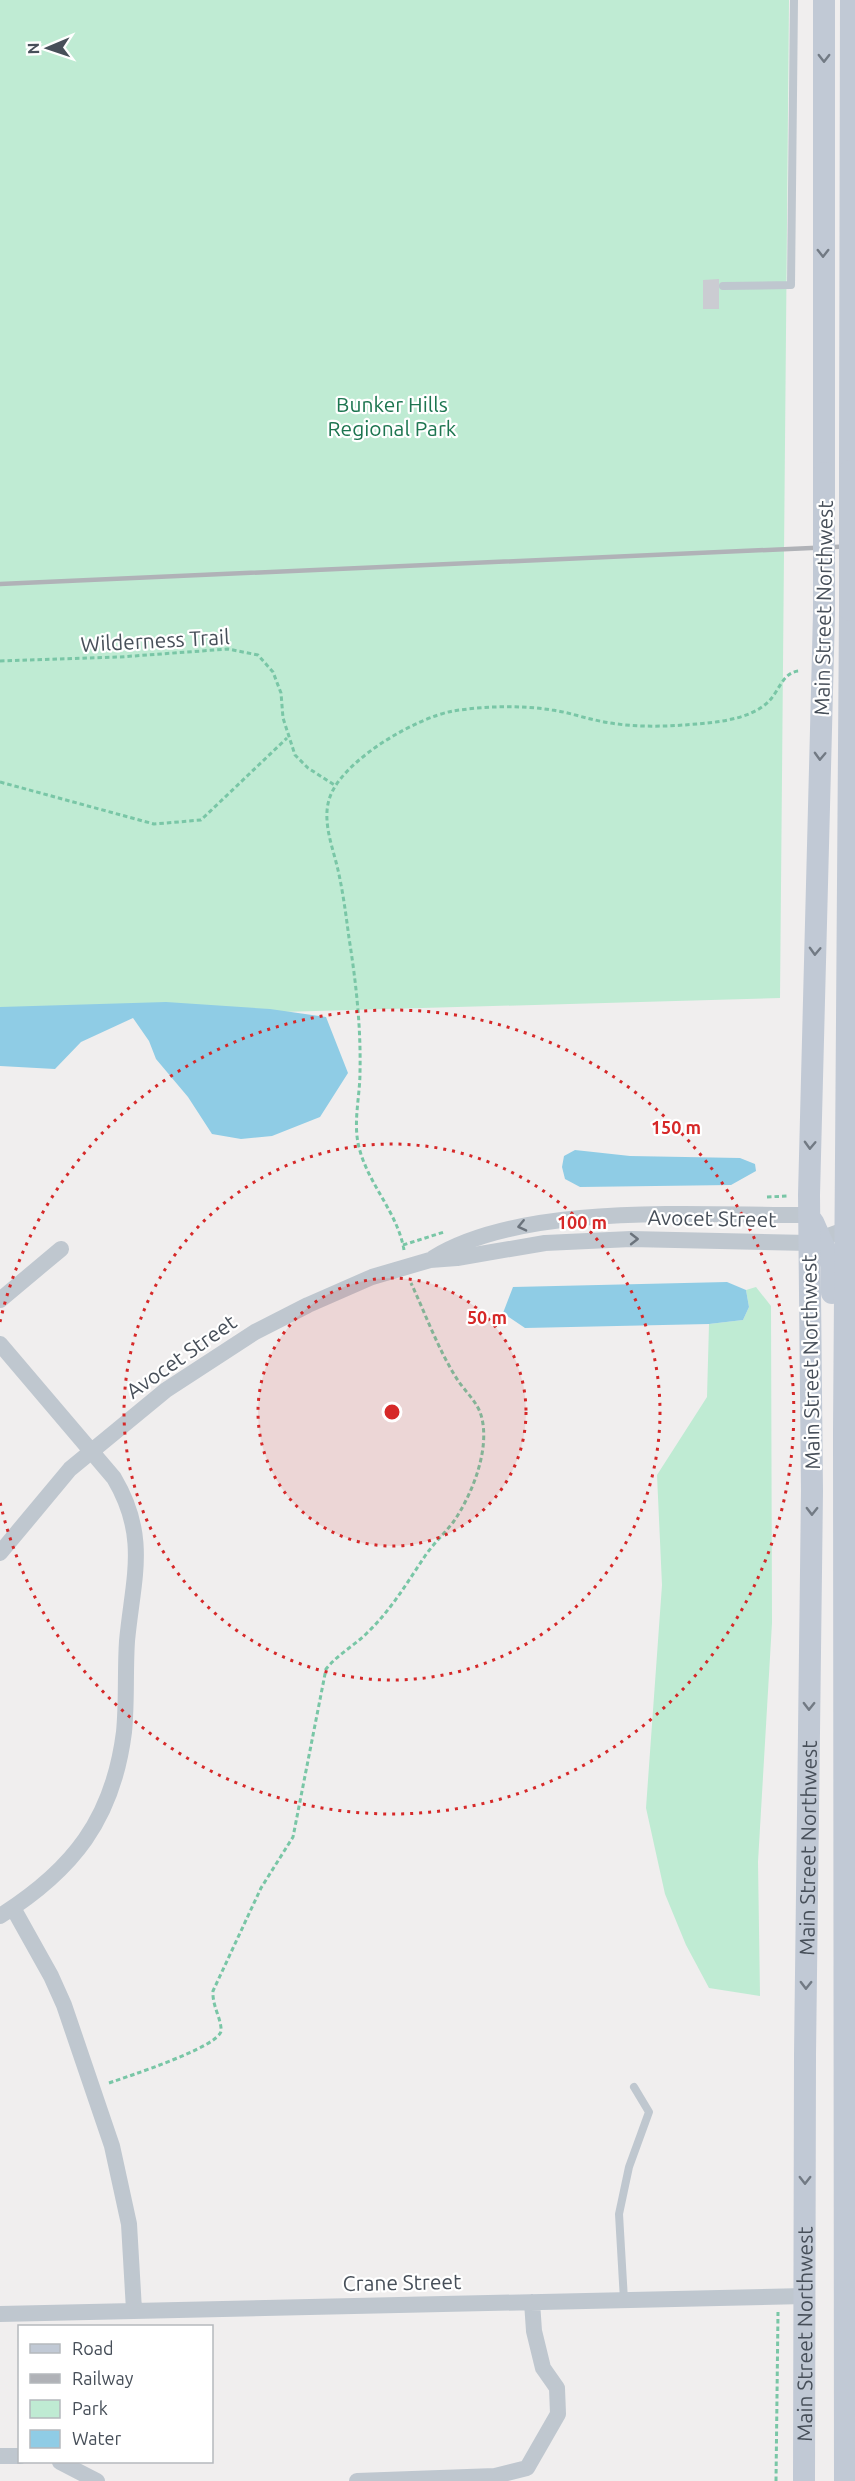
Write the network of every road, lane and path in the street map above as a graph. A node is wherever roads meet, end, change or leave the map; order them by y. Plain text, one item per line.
1 (794, 0) edge
2 (824, 0) edge
3 (851, 0) edge
4 (723, 286) dead end
5 (0, 662) edge
6 (798, 671) dead end
7 (287, 738) junction
8 (0, 782) edge
9 (336, 786) junction
10 (810, 1215) junction
11 (847, 1229) junction
12 (815, 1241) junction
13 (61, 1249) dead end
14 (430, 1260) junction
15 (407, 1266) junction
16 (0, 1300) edge
17 (0, 1344) edge
18 (844, 1432) junction
19 (91, 1451) junction
20 (0, 1552) edge
21 (6, 1912) edge
22 (634, 2087) dead end
23 (93, 2090) junction
24 (775, 2296) junction
25 (805, 2296) junction
26 (624, 2300) junction
27 (532, 2302) junction
28 (134, 2310) junction
29 (850, 2311) edge
30 (0, 2314) edge
31 (44, 2320) edge
32 (0, 2456) edge
33 (18, 2456) edge
34 (62, 2463) edge
35 (527, 2474) edge
36 (97, 2481) edge
37 (357, 2481) edge
38 (776, 2481) edge
39 (804, 2481) edge
40 (845, 2481) edge

1 - 4 lane
2 -> 10 main road, Main Street Northwest, bridge
3 - 11 main road, Main Street Northwest, bridge
5 - 7 path, Wilderness Trail
6 - 9 path
7 - 8 path
7 - 9 path, Wilderness Trail
9 - 15 path
10 - 12 main road, Main Street Northwest
10 -> 14 street, Avocet Street
11 - 12 street, Avocet Street
11 - 18 main road, Main Street Northwest
14 -> 12 street, Avocet Street
12 - 18 main road, Main Street Northwest
12 -> 25 main road, Main Street Northwest
13 - 16 street
14 - 15 street, Avocet Street
15 - 19 street, Avocet Street
15 - 23 path
17 - 19 street
18 - 29 main road, Main Street Northwest
19 - 20 street, Avocet Street
19 - 21 street
21 - 23 street
22 - 26 lane
23 - 28 street
24 - 25 street, Crane Street
24 - 26 street, Crane Street
24 - 38 path
25 - 39 main road, Main Street Northwest
26 - 27 street, Crane Street
27 - 28 street, Crane Street
27 - 35 street
28 - 31 street, Crane Street
29 - 40 main road, Main Street Northwest
30 - 31 street, Crane Street
32 - 33 street
34 - 36 street
35 - 37 street

